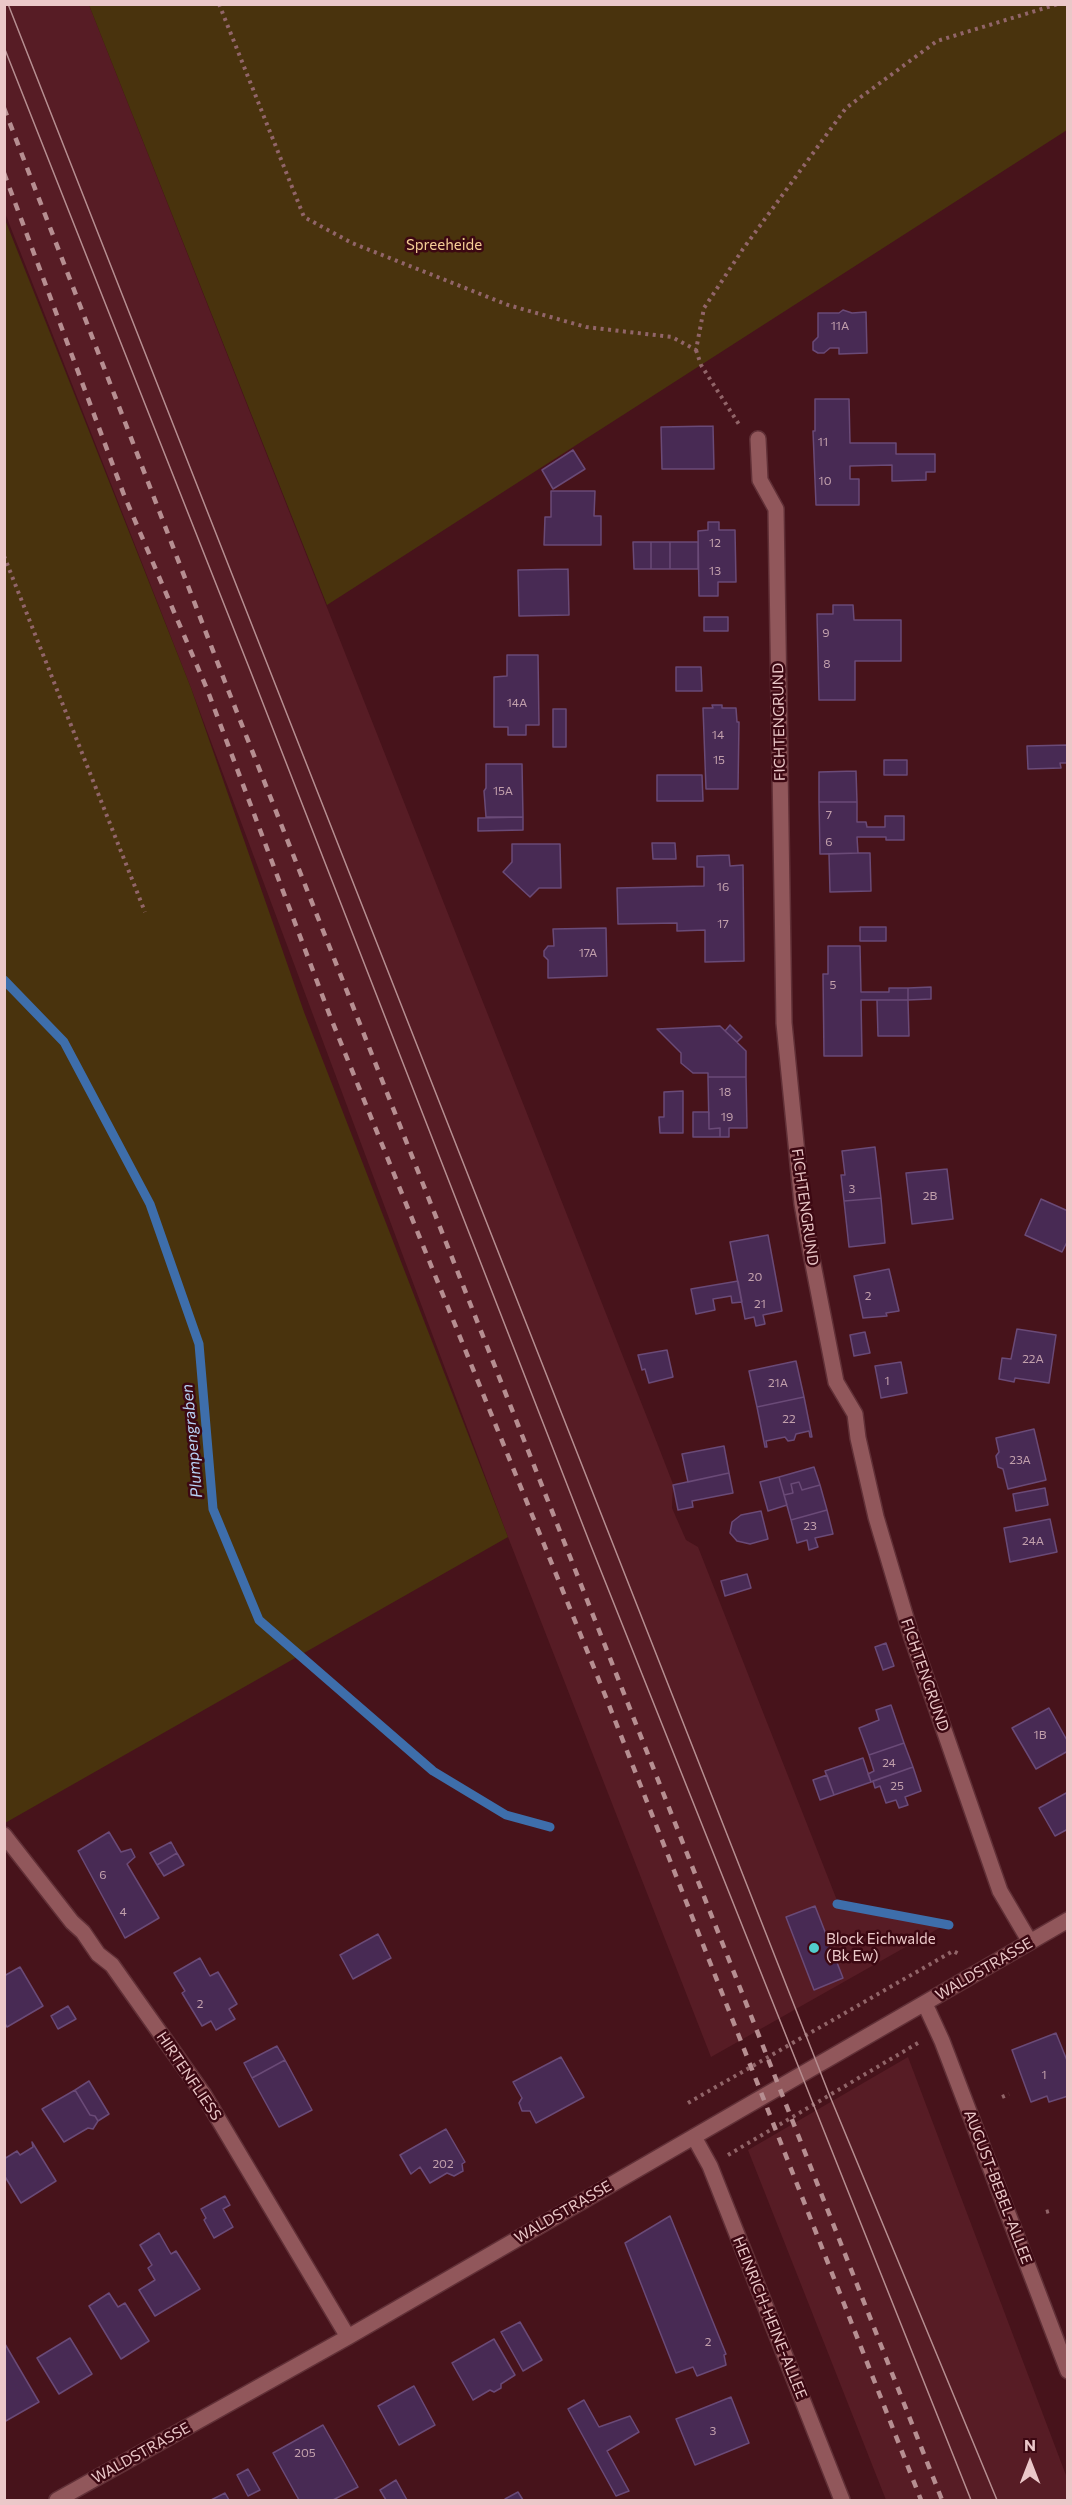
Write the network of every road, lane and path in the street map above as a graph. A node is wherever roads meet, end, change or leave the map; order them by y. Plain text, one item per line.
1 (219, 4) edge
2 (1058, 4) edge
3 (696, 350) junction
4 (758, 439) joint
5 (4, 556) edge
6 (145, 912) dead end
7 (4, 1835) edge
8 (1068, 1920) edge
9 (1030, 1942) junction
10 (953, 1952) dead end
11 (925, 2004) junction
12 (939, 2031) junction
13 (1009, 2094) dead end
14 (1002, 2097) dead end
15 (688, 2103) dead end
16 (693, 2137) junction
17 (710, 2166) junction
18 (1053, 2210) dead end
19 (1046, 2212) dead end
20 (348, 2337) junction
21 (1068, 2371) edge
22 (57, 2500) edge
23 (842, 2500) edge

1 - 3 path
2 - 3 path
3 - 4 path
4 - 9 street, FICHTENGRUND
5 - 6 path
7 - 20 street, HIRTENFLIESS
8 - 9 street, WALDSTRASSE
9 - 11 street, WALDSTRASSE
10 - 15 path
11 - 12 street, AUGUST-BEBEL-ALLEE
11 - 16 street, WALDSTRASSE
12 - 17 path
12 - 21 street, AUGUST-BEBEL-ALLEE
13 - 14 path
16 - 17 street, HEINRICH-HEINE-ALLEE
16 - 20 street, WALDSTRASSE
17 - 23 street, HEINRICH-HEINE-ALLEE
18 - 19 path
20 - 22 street, WALDSTRASSE

